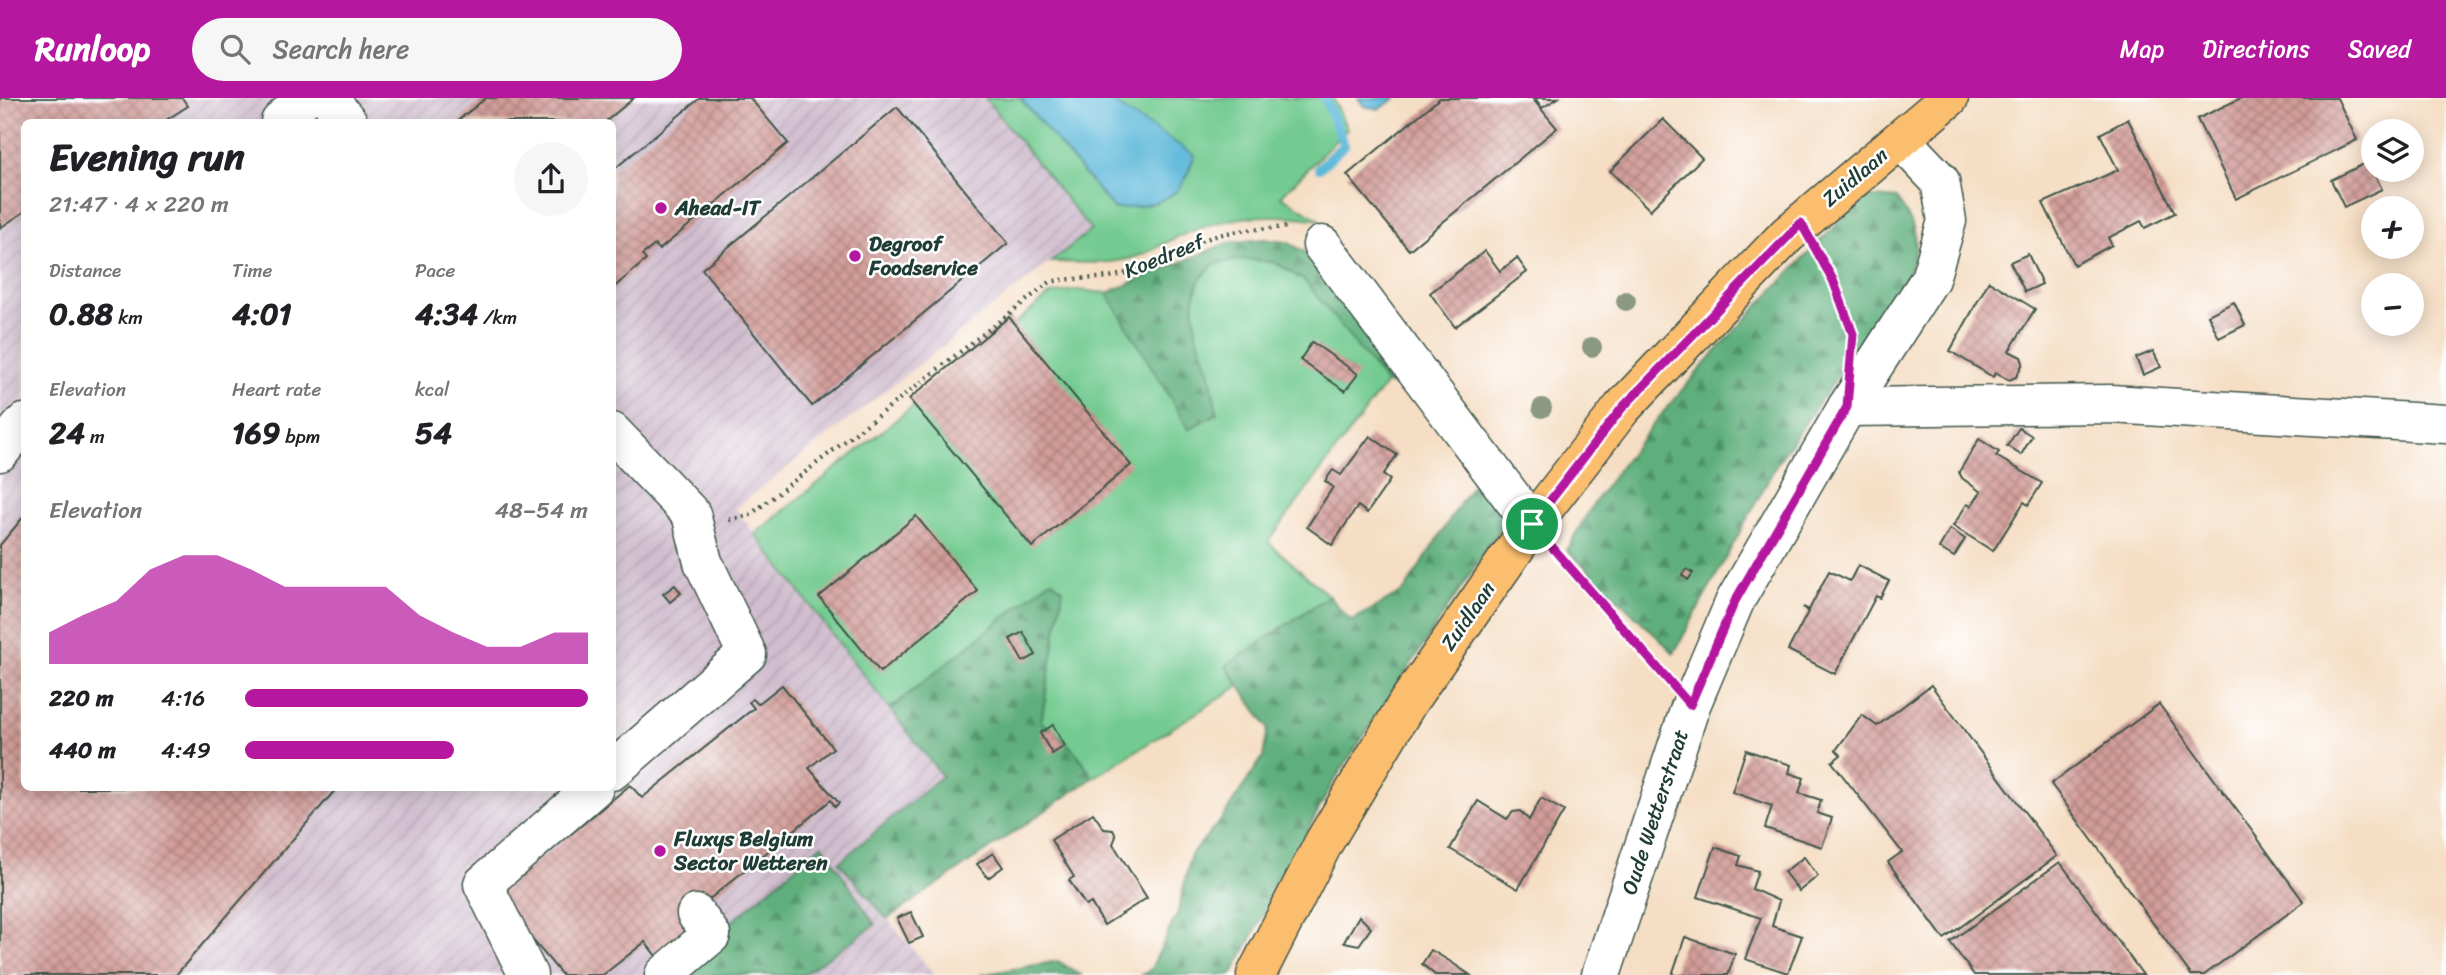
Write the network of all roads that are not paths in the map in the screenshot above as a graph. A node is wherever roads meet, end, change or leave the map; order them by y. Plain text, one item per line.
1 (304, 98) edge
2 (328, 98) edge
3 (1949, 98) edge
4 (283, 119) edge
5 (346, 119) edge
6 (1901, 140) junction
7 (1322, 244) road end
8 (1847, 407) junction
9 (2446, 424) edge
10 (21, 427) edge
11 (616, 436) edge
12 (0, 452) edge
13 (1532, 524) junction
14 (616, 768) edge
15 (591, 791) edge
16 (696, 914) dead end
17 (528, 975) edge
18 (664, 975) edge
19 (1256, 975) edge
20 (1601, 975) edge

1 - 4 street
2 - 5 street
3 - 6 main road, Zuidlaan
6 - 8 street, Oude Wetterstraat
6 - 13 main road, Zuidlaan
7 - 13 street
8 - 9 street
8 - 20 street, Oude Wetterstraat
10 - 12 street
11 - 14 street
13 - 19 main road, Zuidlaan
15 - 17 street
16 - 18 street

